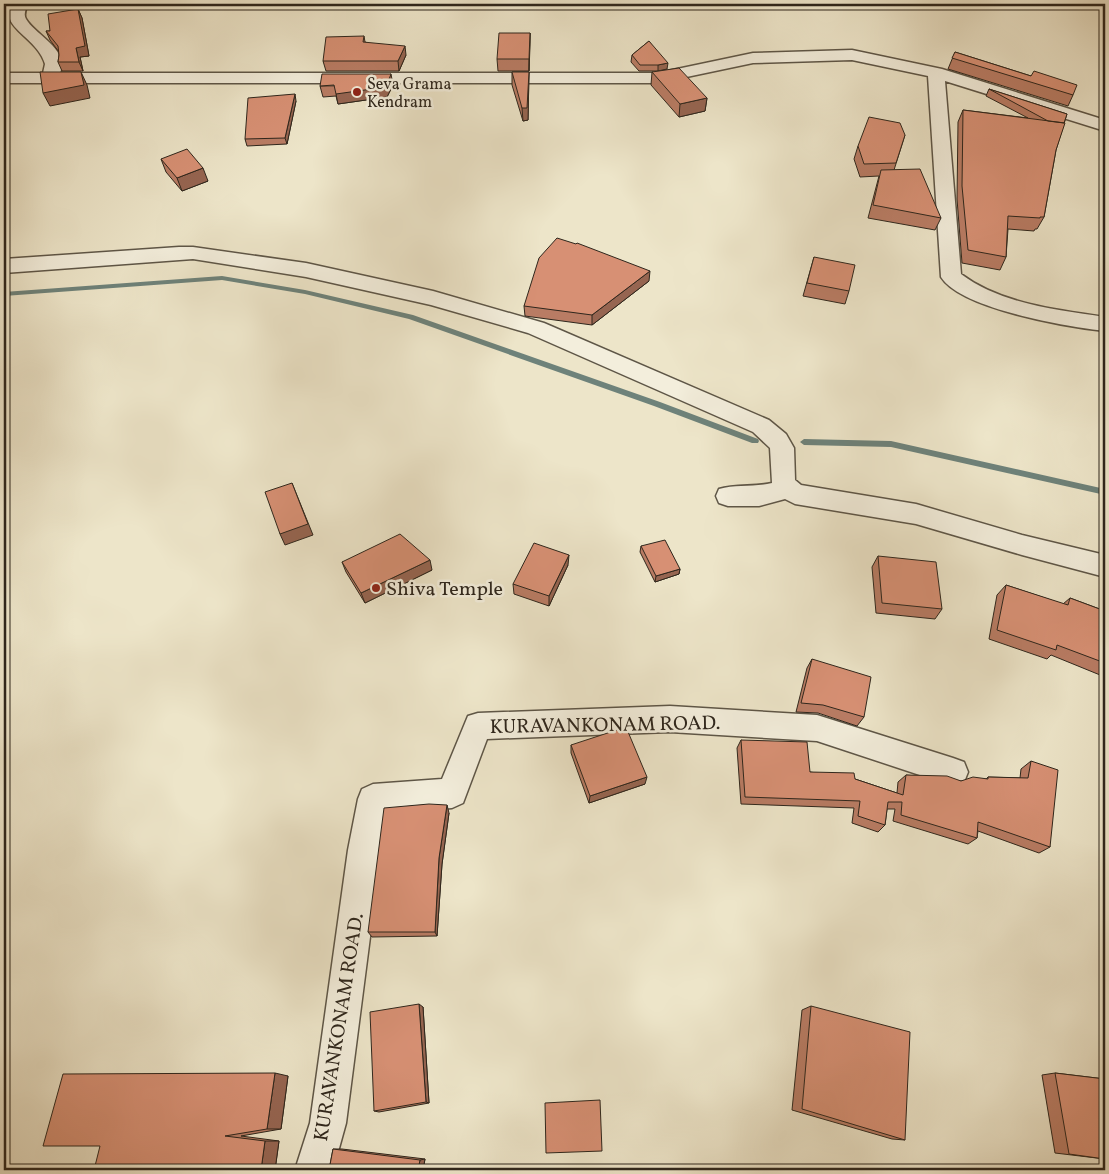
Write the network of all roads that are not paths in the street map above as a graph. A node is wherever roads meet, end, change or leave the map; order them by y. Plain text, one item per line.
1 (20, 4) edge
2 (936, 73) junction
3 (4, 78) edge
4 (46, 79) junction
5 (1105, 126) edge
6 (4, 266) edge
7 (1105, 324) edge
8 (788, 489) junction
9 (728, 496) dead end
10 (1105, 566) edge
11 (953, 772) dead end
12 (314, 1170) edge

1 - 4 street
2 - 4 street
2 - 5 street
2 - 7 street
3 - 4 street
6 - 8 street
8 - 9 street
8 - 10 street
11 - 12 street, KURAVANKONAM ROAD.

